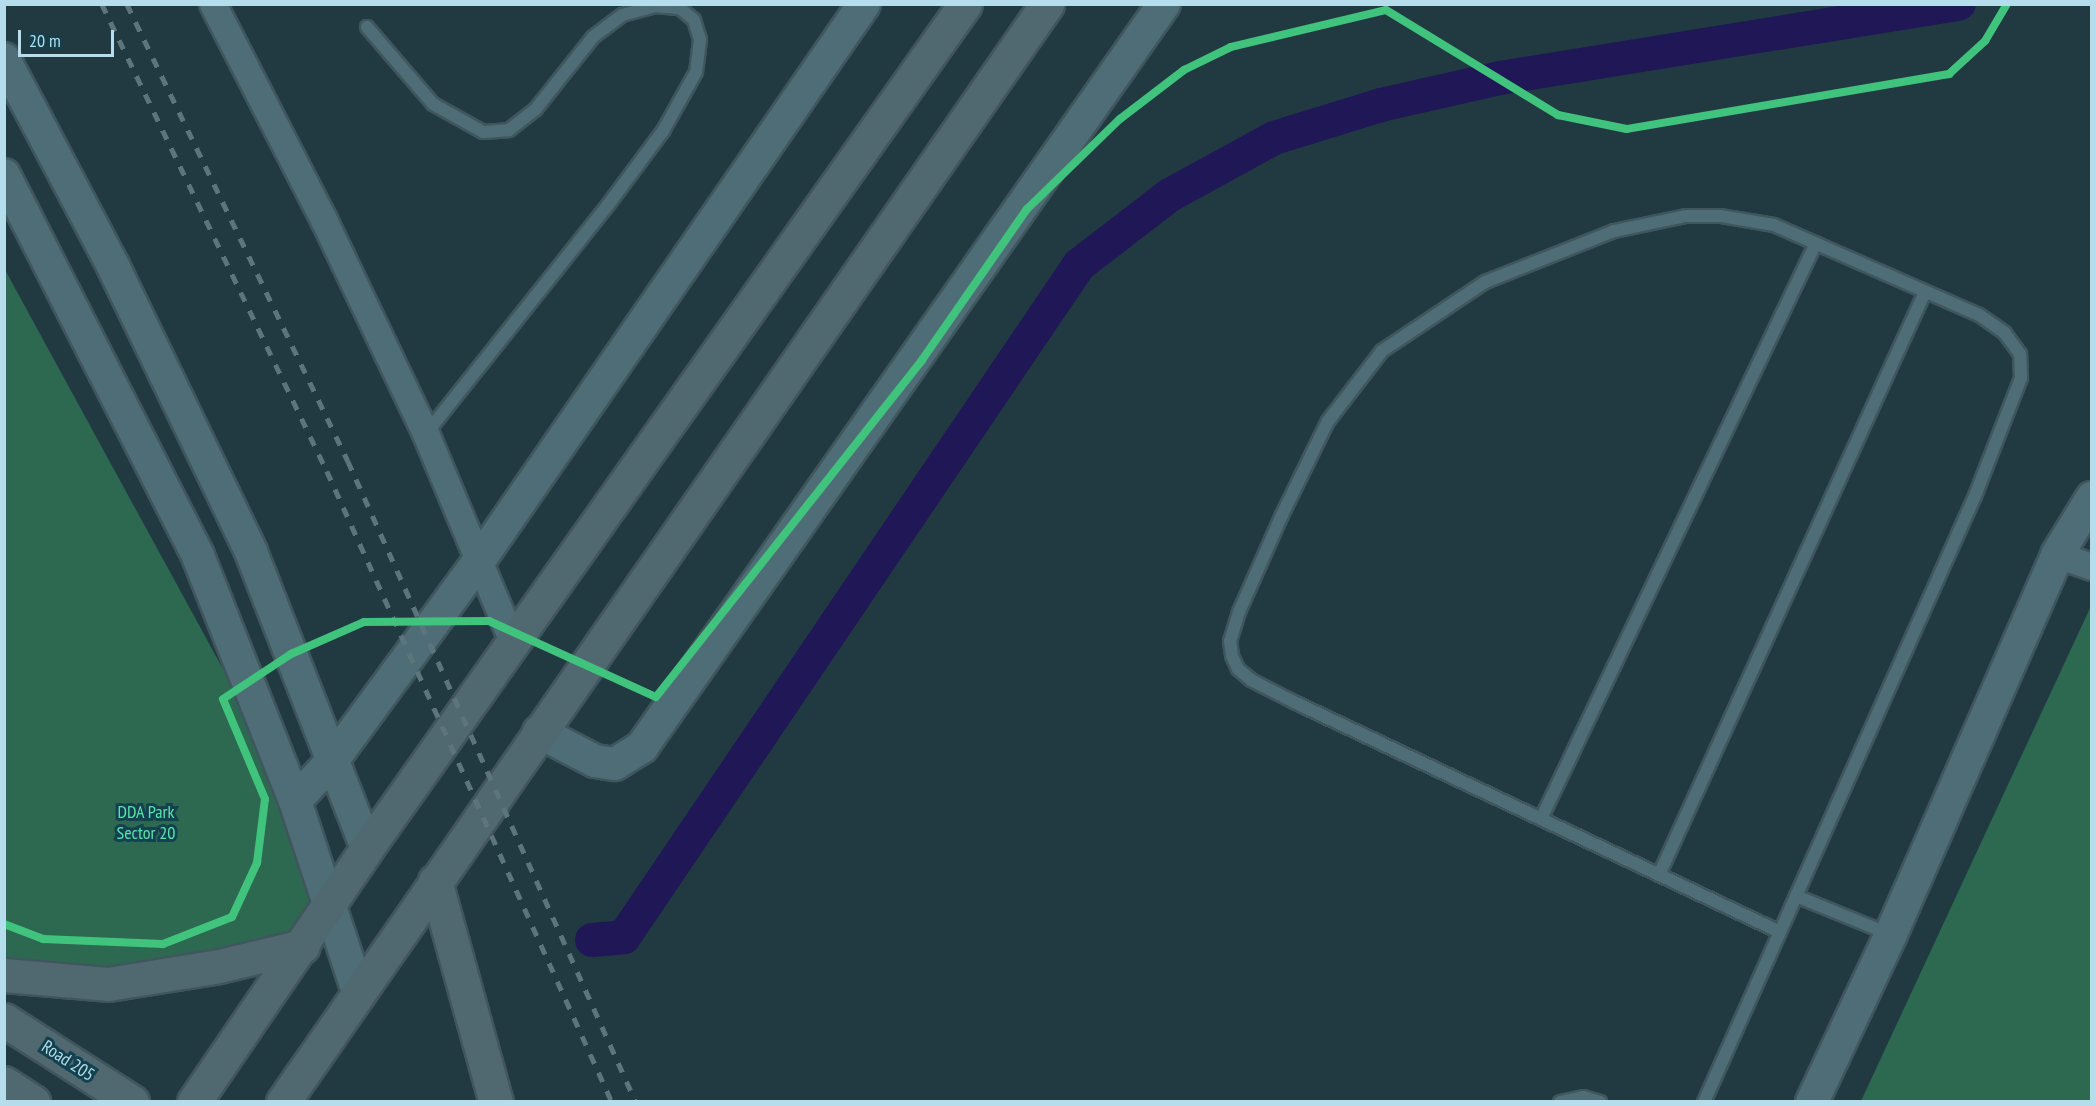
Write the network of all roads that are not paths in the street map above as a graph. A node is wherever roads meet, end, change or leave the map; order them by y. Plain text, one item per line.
1 (213, 4) edge
2 (864, 4) edge
3 (965, 4) edge
4 (1047, 4) edge
5 (1164, 4) edge
6 (367, 27) dead end
7 (4, 59) edge
8 (4, 175) edge
9 (1816, 243) junction
10 (1925, 292) junction
11 (426, 434) junction
12 (2091, 498) edge
13 (2057, 555) junction
14 (479, 561) junction
15 (2091, 567) edge
16 (513, 642) junction
17 (539, 732) junction
18 (332, 761) junction
19 (295, 801) junction
20 (1541, 819) junction
21 (367, 848) junction
22 (1659, 875) junction
23 (435, 880) junction
24 (1796, 896) junction
25 (328, 910) junction
26 (1780, 932) junction
27 (1891, 934) junction
28 (303, 946) junction
29 (4, 975) edge
30 (359, 994) junction
31 (4, 1020) edge
32 (4, 1083) edge
33 (33, 1101) edge
34 (132, 1101) edge
35 (194, 1101) edge
36 (283, 1101) edge
37 (496, 1101) edge
38 (1560, 1101) edge
39 (1600, 1101) edge
40 (1704, 1101) edge
41 (1812, 1101) edge

1 - 11 street
2 - 14 street
3 - 16 main road
4 - 17 main road
5 - 17 street
6 - 11 lane
7 - 18 street
8 - 19 street
9 - 10 lane
9 - 20 lane
9 - 20 lane
10 - 22 lane
10 - 24 lane
11 - 14 street
12 - 13 street
13 - 15 street
13 - 27 street
14 - 16 street
14 - 18 street
16 - 21 main road
17 - 23 main road
18 - 19 street
18 - 21 street
19 - 25 street
20 - 22 lane
21 - 25 main road
22 - 26 lane
23 - 30 main road
23 - 37 main road
24 - 26 lane
24 - 27 lane
25 - 28 main road
25 - 30 street
26 - 40 lane
27 - 41 street
28 - 29 main road
28 - 35 main road
30 - 36 main road
31 - 34 main road, Road 205
32 - 33 main road
38 - 39 lane

